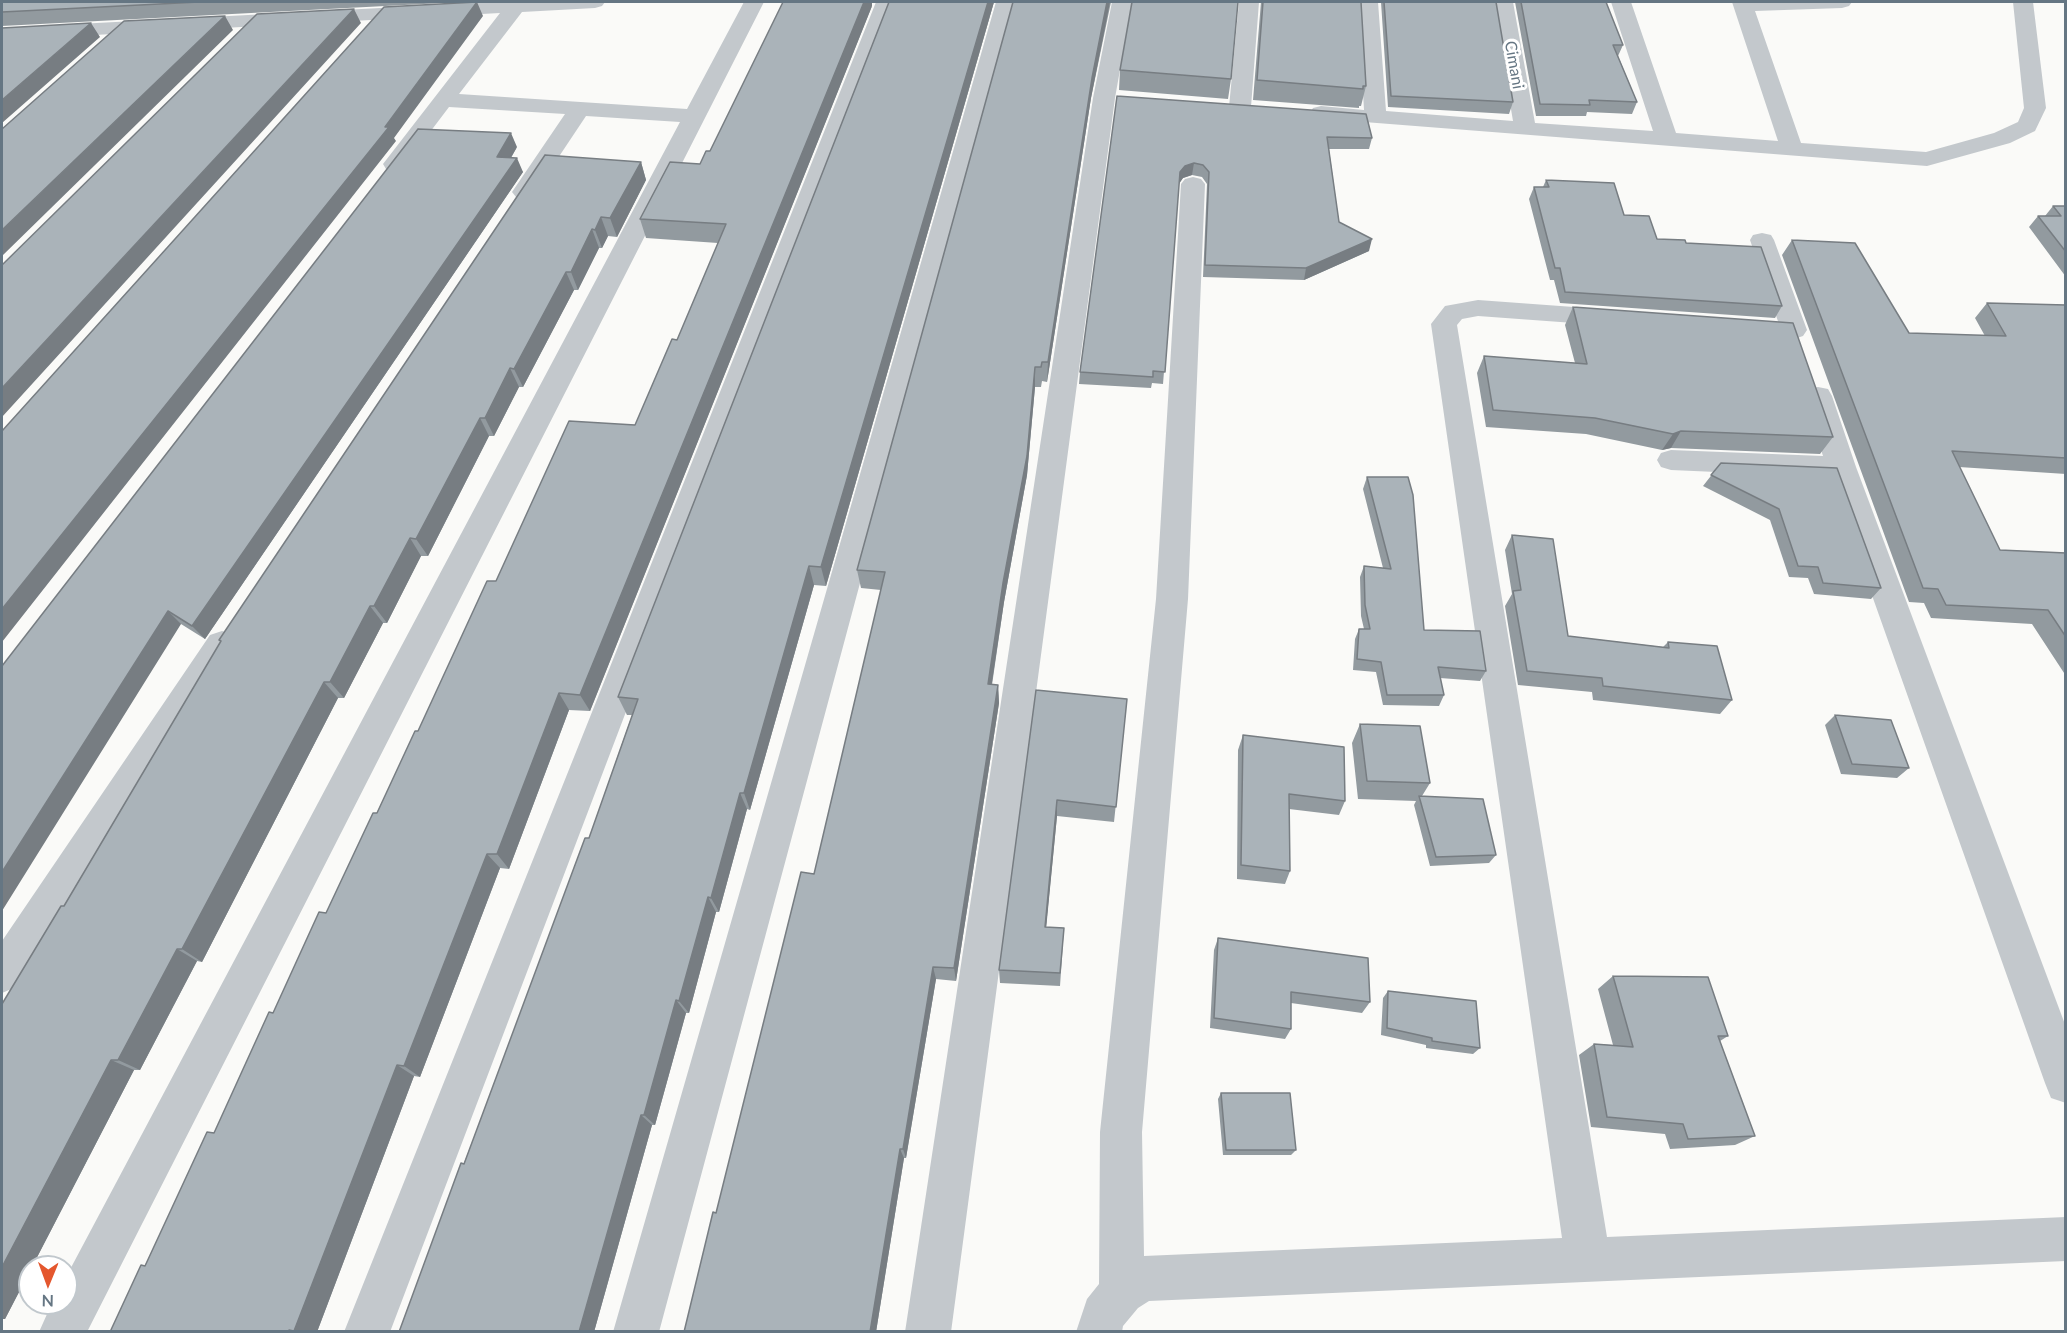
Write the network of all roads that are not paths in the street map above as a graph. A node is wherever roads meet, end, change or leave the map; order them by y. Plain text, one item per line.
1 (596, 2) edge
2 (754, 2) edge
3 (886, 2) edge
4 (1006, 2) edge
5 (1122, 2) edge
6 (1249, 2) edge
7 (1368, 2) edge
8 (1503, 2) edge
9 (1621, 2) edge
10 (1842, 2) edge
11 (2023, 2) edge
12 (1743, 4) edge
13 (516, 6) junction
14 (383, 14) junction
15 (256, 22) junction
16 (126, 28) junction
17 (2, 34) edge
18 (359, 41) edge
19 (231, 47) edge
20 (99, 51) edge
21 (443, 100) junction
22 (1217, 105) edge
23 (1240, 107) junction
24 (580, 109) junction
25 (1263, 109) edge
26 (1296, 111) edge
27 (693, 116) junction
28 (1375, 117) junction
29 (1525, 129) junction
30 (1666, 138) junction
31 (1792, 148) junction
32 (1193, 184) dead end
33 (377, 186) edge
34 (507, 218) edge
35 (1762, 240) dead end
36 (1642, 319) edge
37 (1759, 327) edge
38 (1802, 352) junction
39 (1671, 460) dead end
40 (1841, 466) junction
41 (241, 616) edge
42 (2, 974) edge
43 (2066, 1083) edge
44 (2066, 1239) edge
45 (1588, 1260) junction
46 (1122, 1292) junction
47 (62, 1332) edge
48 (367, 1332) edge
49 (636, 1332) edge
50 (928, 1332) edge
51 (1099, 1332) edge

1 - 13 street
2 - 27 street
3 - 48 street
4 - 49 street
5 - 50 street
6 - 23 street
7 - 28 street
8 - 29 street, Cimani
9 - 30 street
10 - 12 street
11 - 31 street
12 - 31 street
13 - 14 street
13 - 21 street
14 - 15 street
14 - 18 street
15 - 16 street
15 - 19 street
16 - 17 street
16 - 20 street
21 - 24 street
21 - 33 street
22 - 23 street
23 - 25 street
24 - 27 street
24 - 34 street
26 - 28 street
27 - 47 street
28 - 29 street
29 - 30 street
30 - 31 street
32 - 46 street
35 - 38 street
36 - 45 street
37 - 38 street
38 - 40 street
39 - 40 street
40 - 43 street
41 - 42 street
44 - 45 street
45 - 46 street
46 - 51 street

